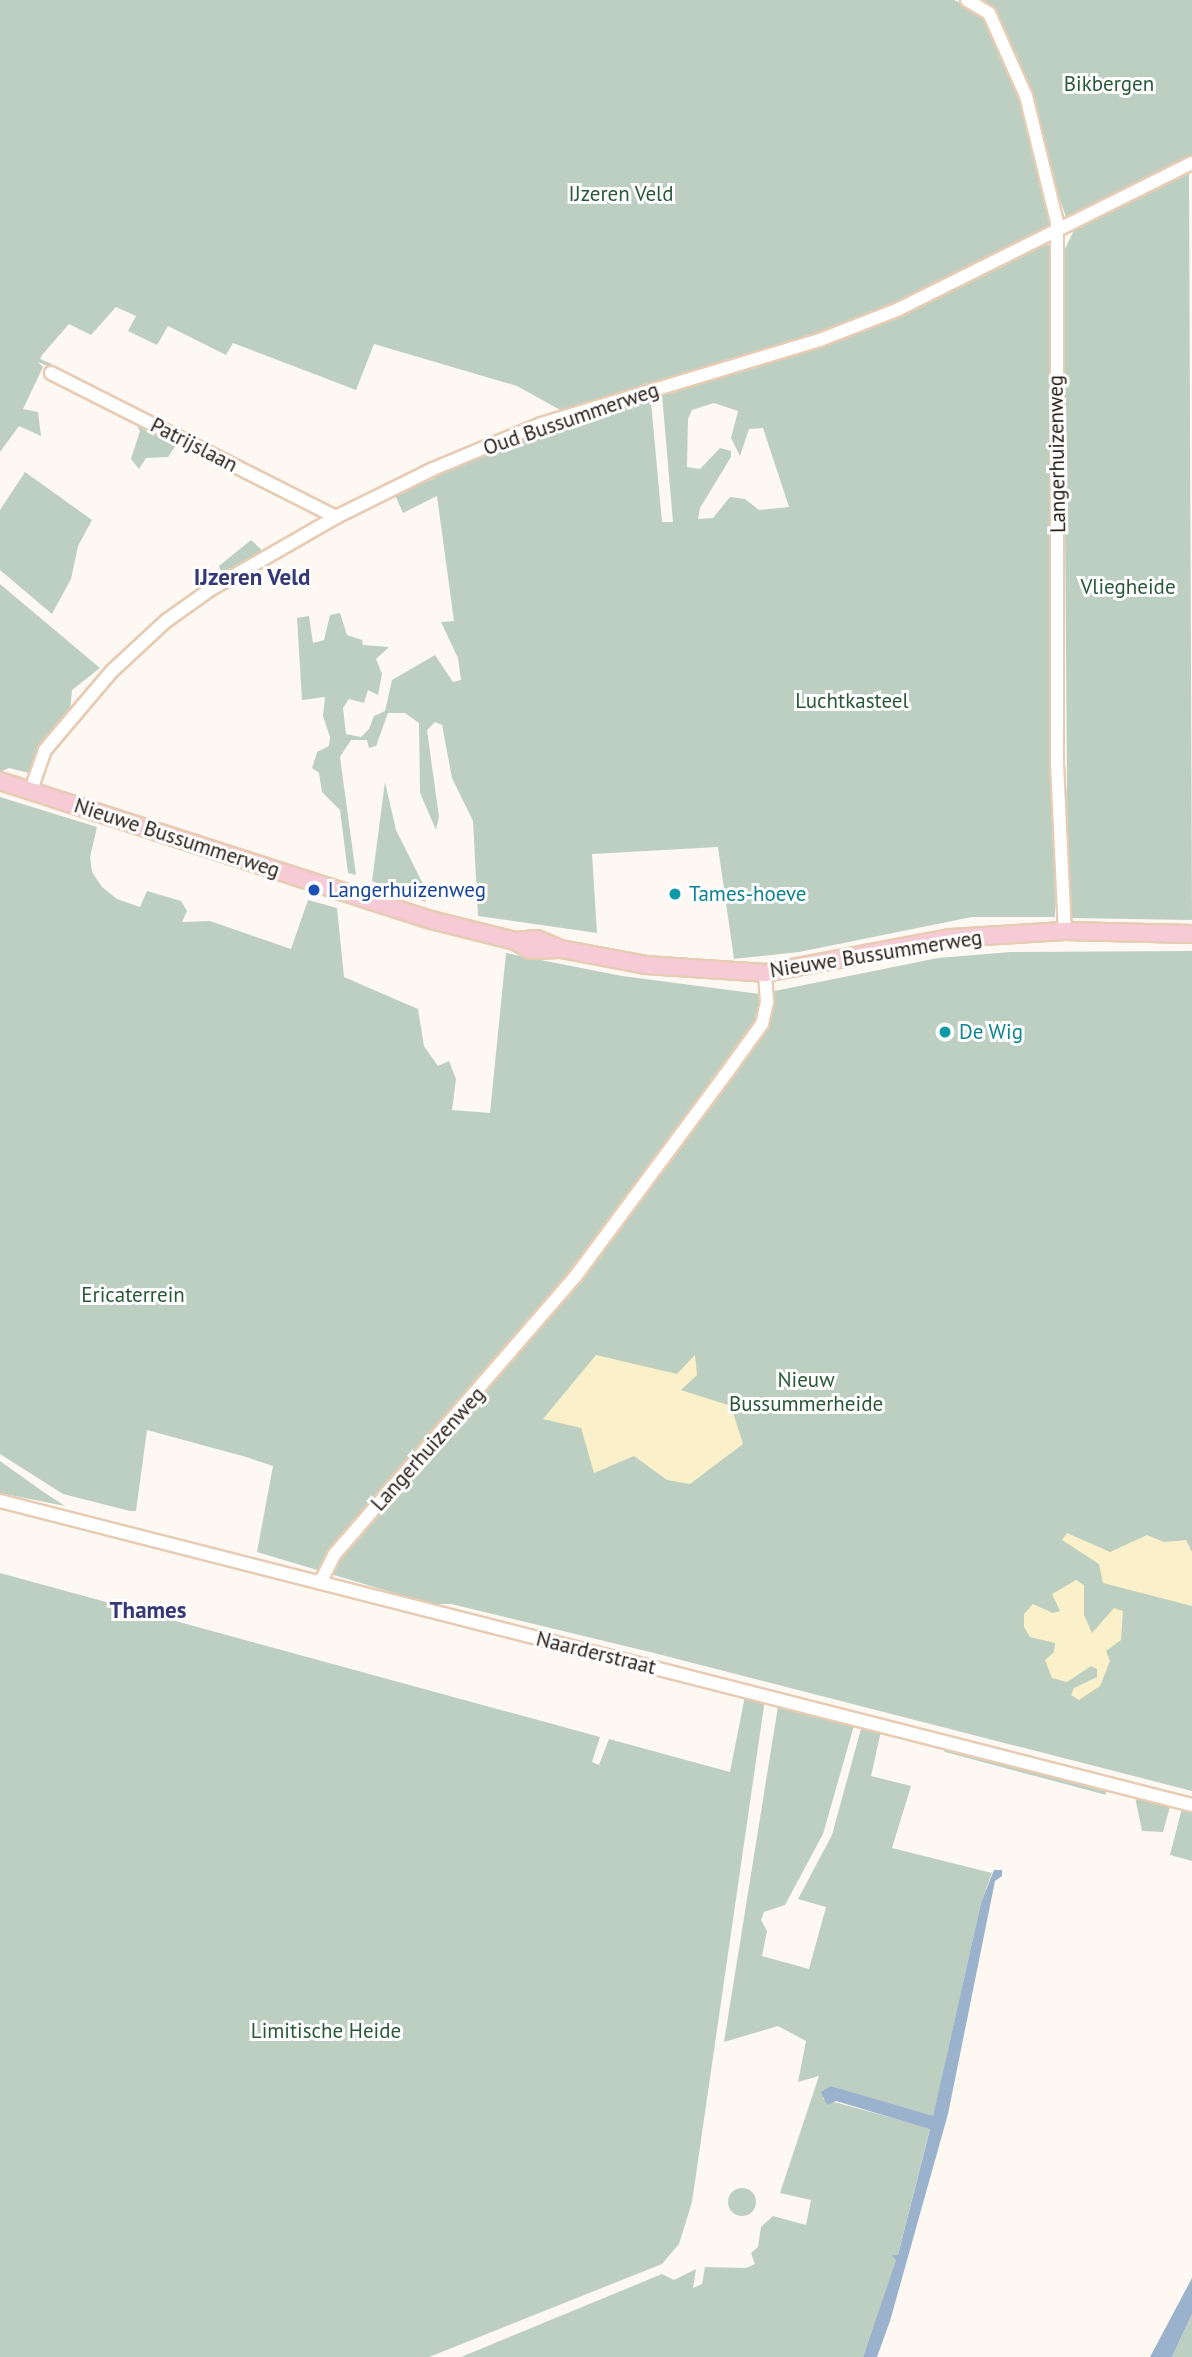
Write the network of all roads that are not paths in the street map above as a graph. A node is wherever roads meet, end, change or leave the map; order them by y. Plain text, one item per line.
1 (967, 0) edge
2 (1192, 163) edge
3 (1057, 232) junction
4 (51, 373) dead end
5 (336, 517) junction
6 (0, 781) edge
7 (31, 790) junction
8 (1065, 931) junction
9 (1192, 933) edge
10 (765, 973) junction
11 (0, 1501) edge
12 (320, 1583) junction
13 (1192, 1805) edge

1 - 3 street, Langerhuizenweg
2 - 3 street, Oud Bussummerweg
3 - 5 street, Oud Bussummerweg
3 - 8 street, Langerhuizenweg
4 - 5 street, Patrijslaan
5 - 7 street, Oud Bussummerweg
6 - 7 main road, Nieuwe Bussummerweg
7 - 10 main road, Nieuwe Bussummerweg
8 - 9 main road, Nieuwe Bussummerweg
8 - 10 main road, Nieuwe Bussummerweg
10 - 12 street, Langerhuizenweg
11 - 12 street, Naarderstraat
12 - 13 street, Naarderstraat

